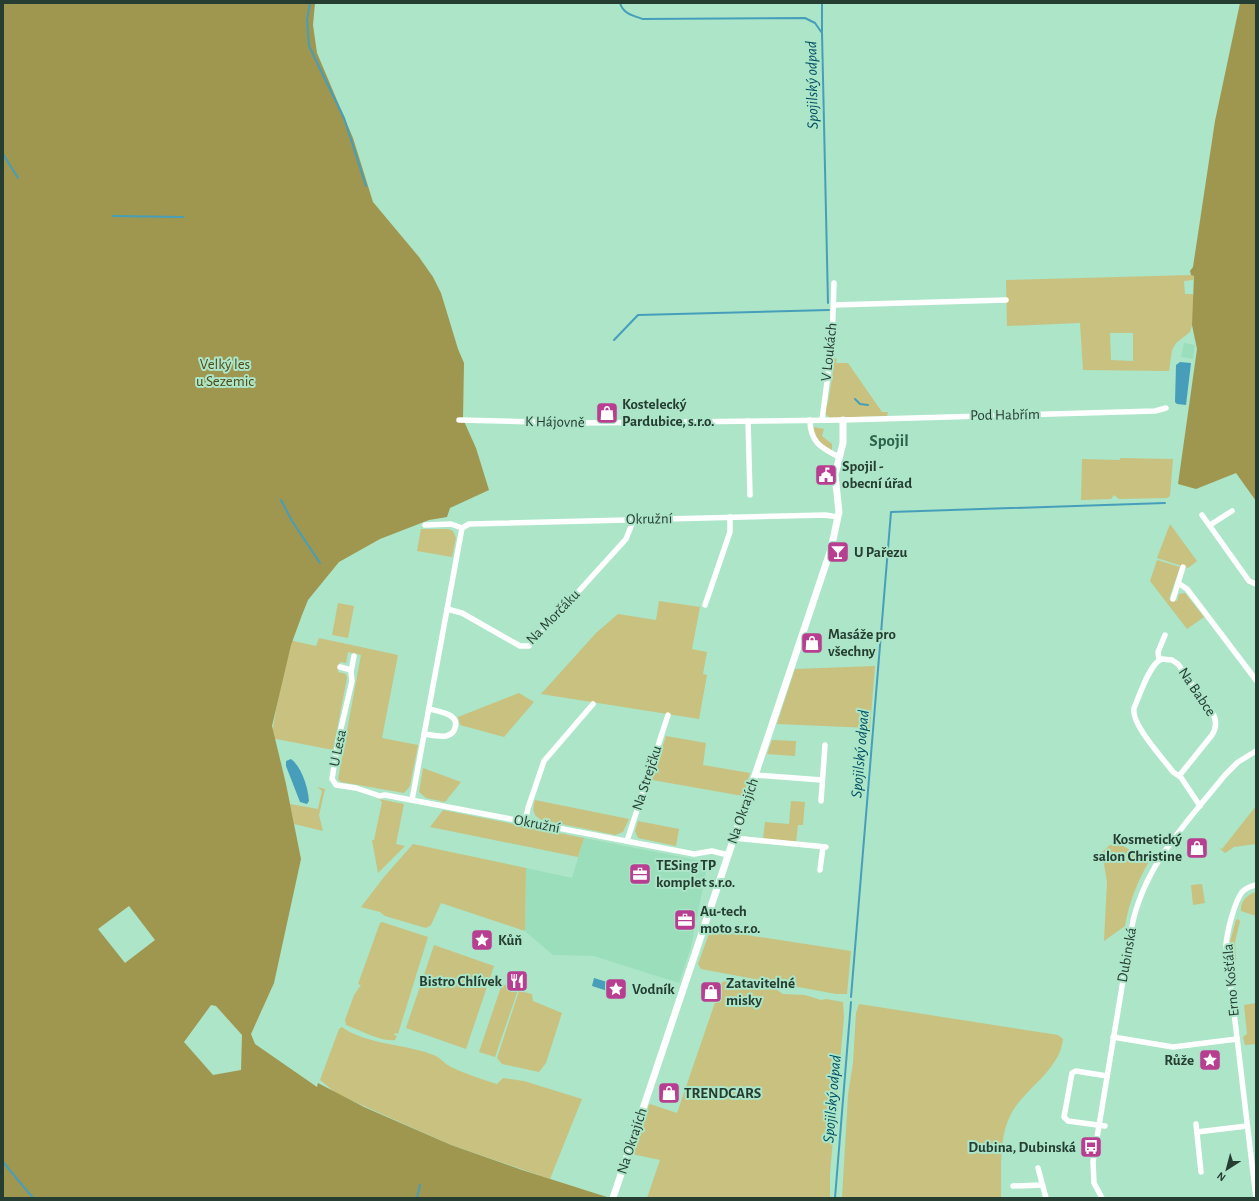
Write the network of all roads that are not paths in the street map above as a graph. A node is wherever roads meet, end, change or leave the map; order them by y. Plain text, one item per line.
1 (834, 283) dead end
2 (1006, 300) dead end
3 (834, 305) junction
4 (1166, 408) dead end
5 (459, 420) dead end
6 (810, 420) junction
7 (822, 420) junction
8 (843, 420) junction
9 (748, 421) junction
10 (839, 457) junction
11 (750, 495) dead end
12 (1232, 511) dead end
13 (1202, 516) dead end
14 (730, 517) junction
15 (838, 517) junction
16 (634, 519) junction
17 (425, 525) dead end
18 (1210, 525) junction
19 (462, 528) junction
20 (1183, 567) dead end
21 (1178, 583) junction
22 (1256, 584) edge
23 (1173, 599) dead end
24 (705, 605) dead end
25 (447, 609) junction
26 (1166, 635) dead end
27 (354, 656) dead end
28 (1159, 660) junction
29 (340, 667) dead end
30 (351, 670) junction
31 (1254, 672) edge
32 (1256, 680) edge
33 (593, 704) dead end
34 (429, 709) junction
35 (668, 715) dead end
36 (424, 734) junction
37 (825, 745) dead end
38 (1256, 751) edge
39 (755, 775) junction
40 (1180, 776) junction
41 (822, 780) junction
42 (412, 800) junction
43 (821, 801) dead end
44 (1200, 806) junction
45 (525, 822) junction
46 (734, 838) junction
47 (627, 842) junction
48 (728, 856) junction
49 (820, 870) dead end
50 (1256, 885) edge
51 (1113, 1037) junction
52 (1237, 1039) junction
53 (1107, 1076) junction
54 (1196, 1124) dead end
55 (1099, 1126) junction
56 (1105, 1126) dead end
57 (1248, 1126) junction
58 (1197, 1132) junction
59 (1038, 1168) dead end
60 (1201, 1172) dead end
61 (1042, 1185) junction
62 (1013, 1186) dead end
63 (613, 1198) edge
64 (1046, 1198) edge
65 (1102, 1198) edge
66 (1256, 1198) edge

1 - 3 street, V Loukách
2 - 3 street
3 - 7 street, V Loukách
4 - 8 street, Pod Habřím
5 - 9 street, K Hájovně
6 - 7 street, K Hájovně
6 - 9 street, K Hájovně
6 - 10 street
7 - 8 street, K Hájovně
8 - 10 street, Na Okrajích
9 - 11 street
10 - 15 street, Na Okrajích
12 - 18 street
13 - 18 street
14 - 15 street, Okružní
14 - 16 street, Okružní
14 - 24 street
15 - 39 street, Na Okrajích
16 - 19 street, Okružní
16 - 25 street, Na Morčáku
17 - 19 street, Okružní
18 - 22 street
19 - 25 street
20 - 21 street
21 - 23 street
21 - 31 street
25 - 34 street
26 - 28 street, Na Babce
27 - 30 street, U Lesa
28 - 40 street, Na Babce
28 - 40 street, Na Babce
29 - 30 street
30 - 42 street, U Lesa
31 - 32 street
33 - 45 street
34 - 36 street
34 - 36 street
35 - 47 street, Na Strejčku
36 - 42 street
37 - 41 street
38 - 44 street, Dubinská
39 - 41 street
39 - 46 street, Na Okrajích
40 - 44 street, Na Babce
41 - 43 street
42 - 45 street, Okružní
44 - 51 street, Dubinská
45 - 47 street, Okružní
46 - 48 street, Na Okrajích
46 - 49 street
47 - 48 street, Okružní
48 - 63 street, Na Okrajích
50 - 52 street, Erno Košťála
51 - 52 street
51 - 53 street, Dubinská
52 - 57 street, Erno Košťála
53 - 55 street, Dubinská
53 - 55 street
54 - 58 street
55 - 56 street
55 - 65 street, Dubinská
57 - 58 street
57 - 66 street, Erno Košťála
58 - 60 street
59 - 61 street
61 - 62 street
61 - 64 street

